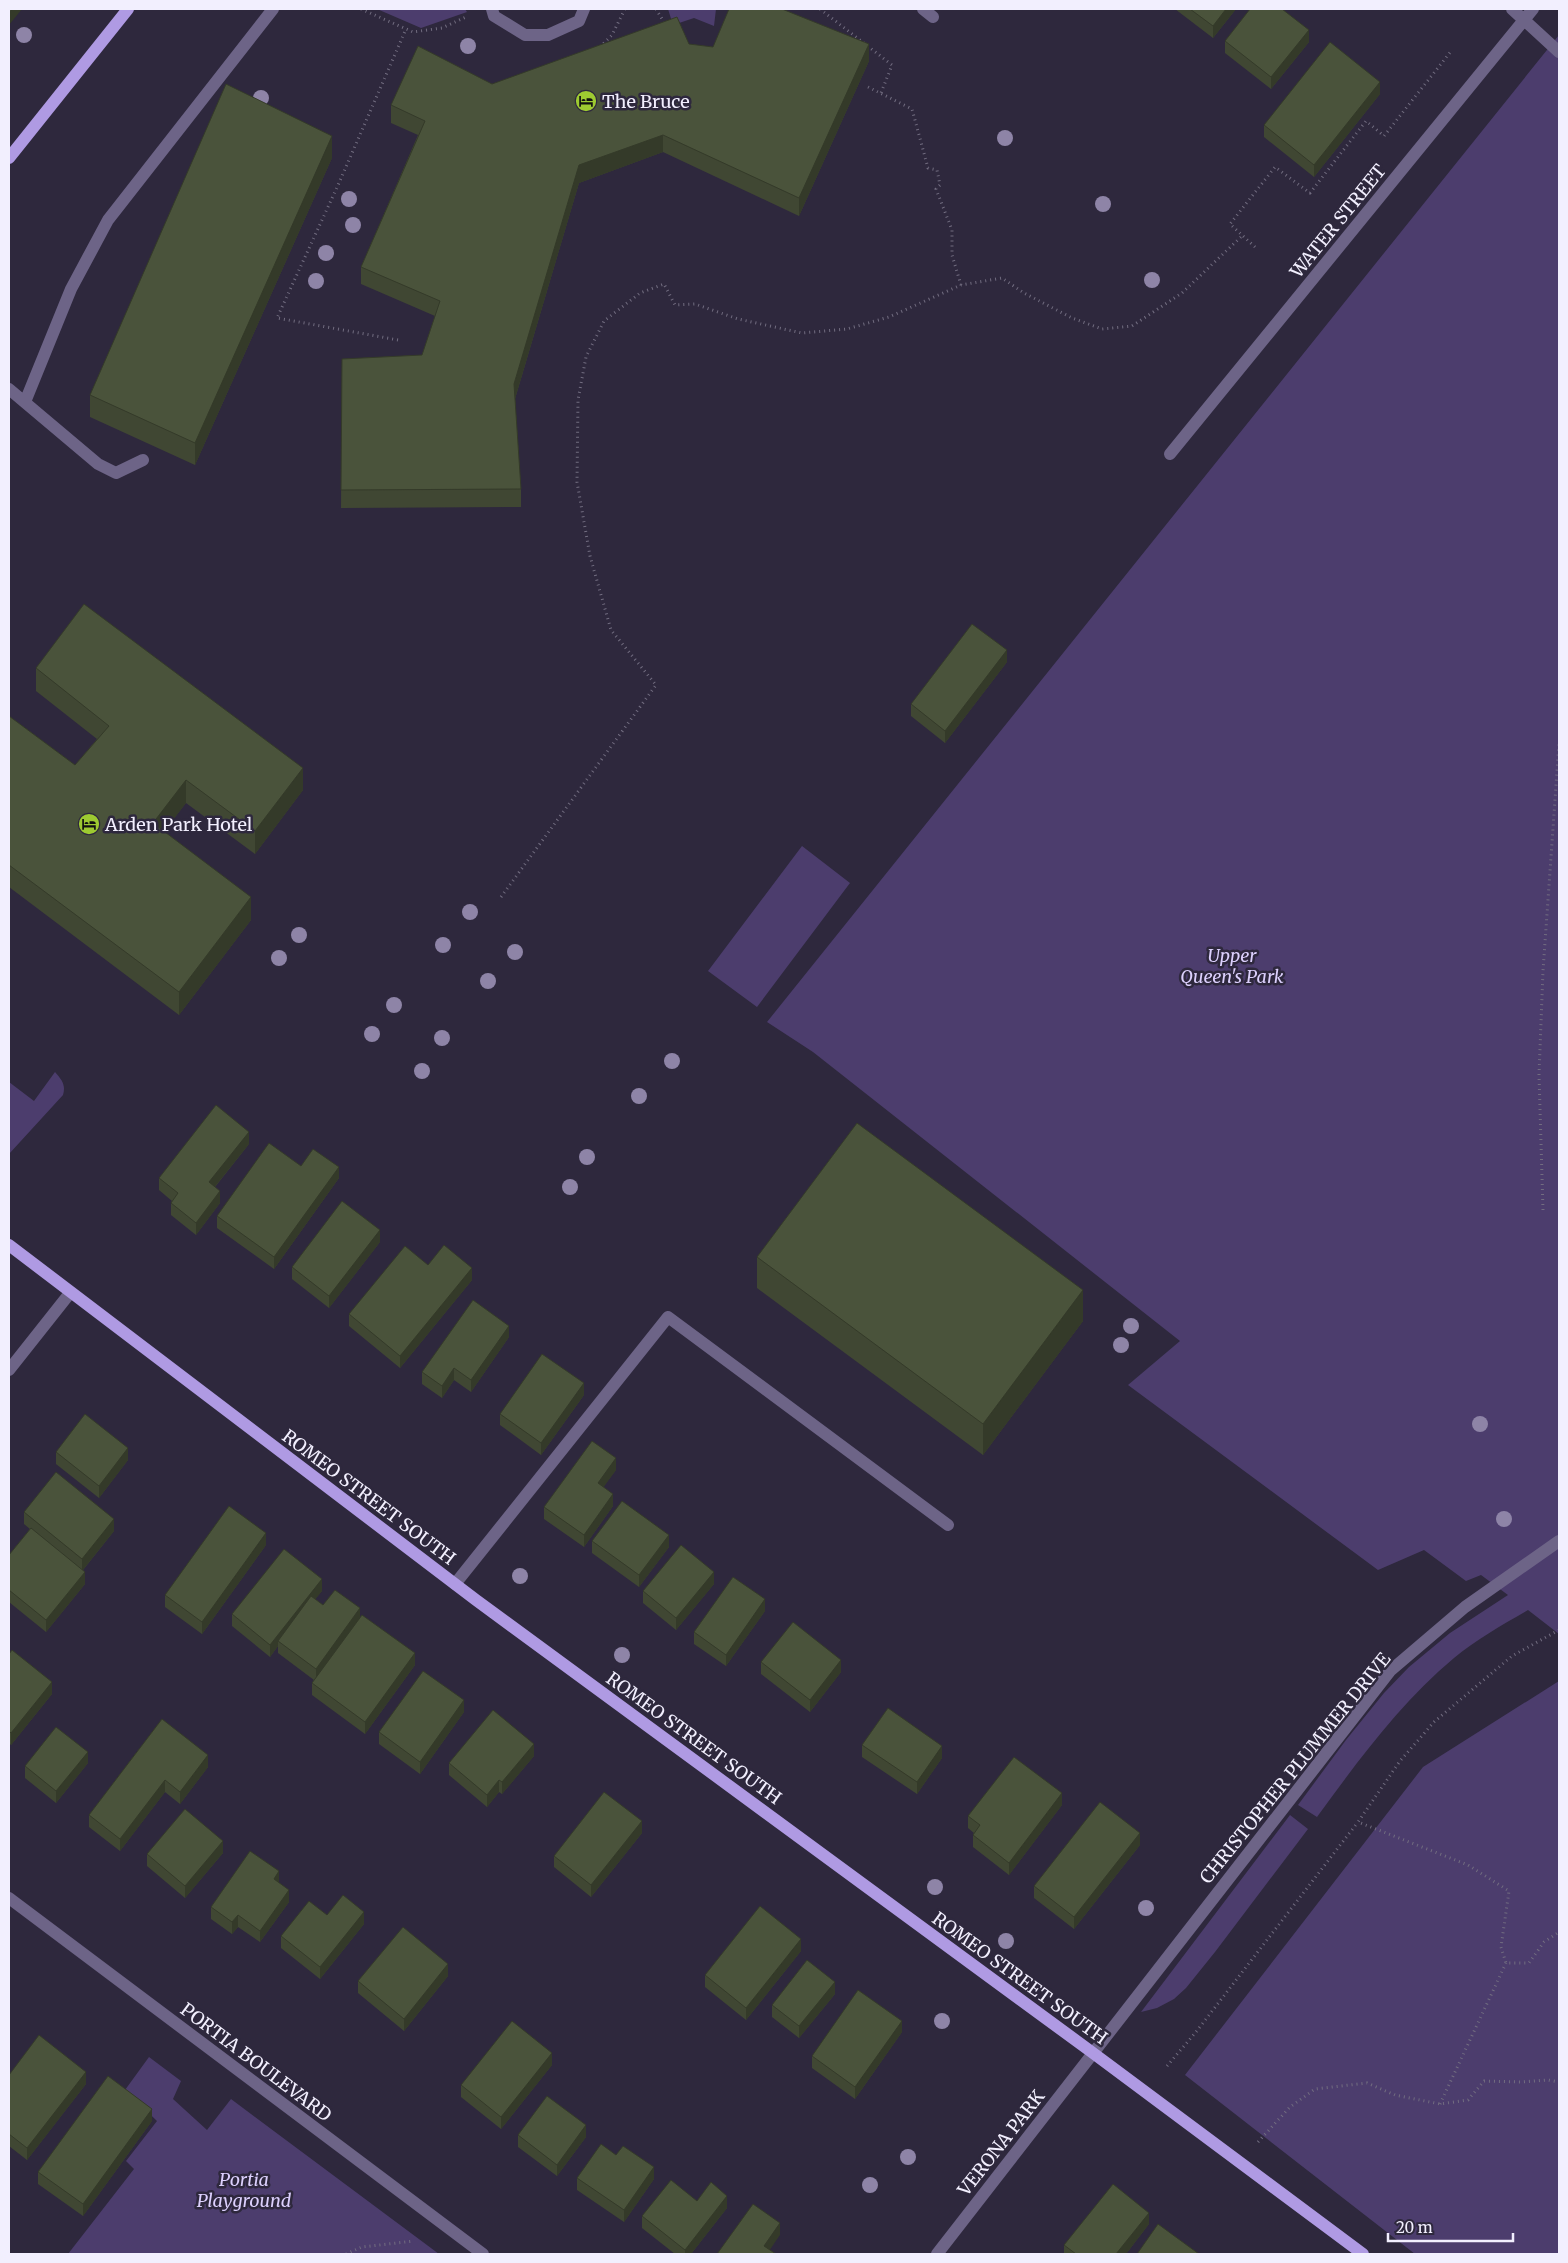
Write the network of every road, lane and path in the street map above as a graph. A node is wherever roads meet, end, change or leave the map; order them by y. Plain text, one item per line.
1 (128, 9) edge
2 (273, 9) edge
3 (361, 9) edge
4 (492, 9) edge
5 (584, 9) edge
6 (656, 9) edge
7 (820, 9) edge
8 (923, 9) edge
9 (1512, 9) edge
10 (1533, 9) edge
11 (474, 13) dead end
12 (933, 17) dead end
13 (1524, 19) junction
14 (664, 22) edge
15 (406, 28) junction
16 (1452, 50) dead end
17 (1559, 52) edge
18 (868, 87) dead end
19 (881, 94) junction
20 (9, 158) edge
21 (1243, 235) junction
22 (1255, 247) dead end
23 (961, 284) junction
24 (398, 340) dead end
25 (9, 389) edge
26 (25, 402) junction
27 (1170, 454) dead end
28 (142, 460) dead end
29 (1559, 742) edge
30 (501, 897) dead end
31 (1543, 1210) dead end
32 (9, 1245) edge
33 (70, 1293) junction
34 (9, 1370) edge
35 (948, 1525) dead end
36 (1559, 1541) edge
37 (455, 1584) junction
38 (1559, 1630) edge
39 (1358, 1822) junction
40 (9, 1898) edge
41 (1559, 1932) edge
42 (1506, 1964) junction
43 (1094, 2053) junction
44 (1167, 2066) dead end
45 (1559, 2082) edge
46 (1440, 2104) junction
47 (1242, 2165) junction
48 (414, 2241) dead end
49 (346, 2254) edge
50 (483, 2254) edge
51 (936, 2254) edge
52 (1363, 2254) edge

1 - 20 main road
2 - 26 street
3 - 15 path
4 - 5 street
6 - 14 path
7 - 19 path
8 - 12 street
9 - 13 street
10 - 13 street, WATER STREET
11 - 15 path
13 - 17 street
13 - 27 street, WATER STREET
15 - 24 path
16 - 21 path
18 - 19 path
19 - 23 path
21 - 22 path
21 - 23 path
23 - 30 path
25 - 26 street
26 - 28 street
29 - 31 path
32 - 33 main road, ROMEO STREET SOUTH
33 - 34 street
33 - 37 main road, ROMEO STREET SOUTH
35 - 37 street
36 - 43 street, CHRISTOPHER PLUMMER DRIVE
37 - 43 main road, ROMEO STREET SOUTH
38 - 39 path
39 - 42 path
39 - 44 path
40 - 50 street, PORTIA BOULEVARD
41 - 42 path
42 - 46 path
43 - 47 main road, ROMEO STREET SOUTH
43 - 51 street, VERONA PARK
45 - 46 path
46 - 47 path
47 - 52 main road, ROMEO STREET SOUTH
48 - 49 path

